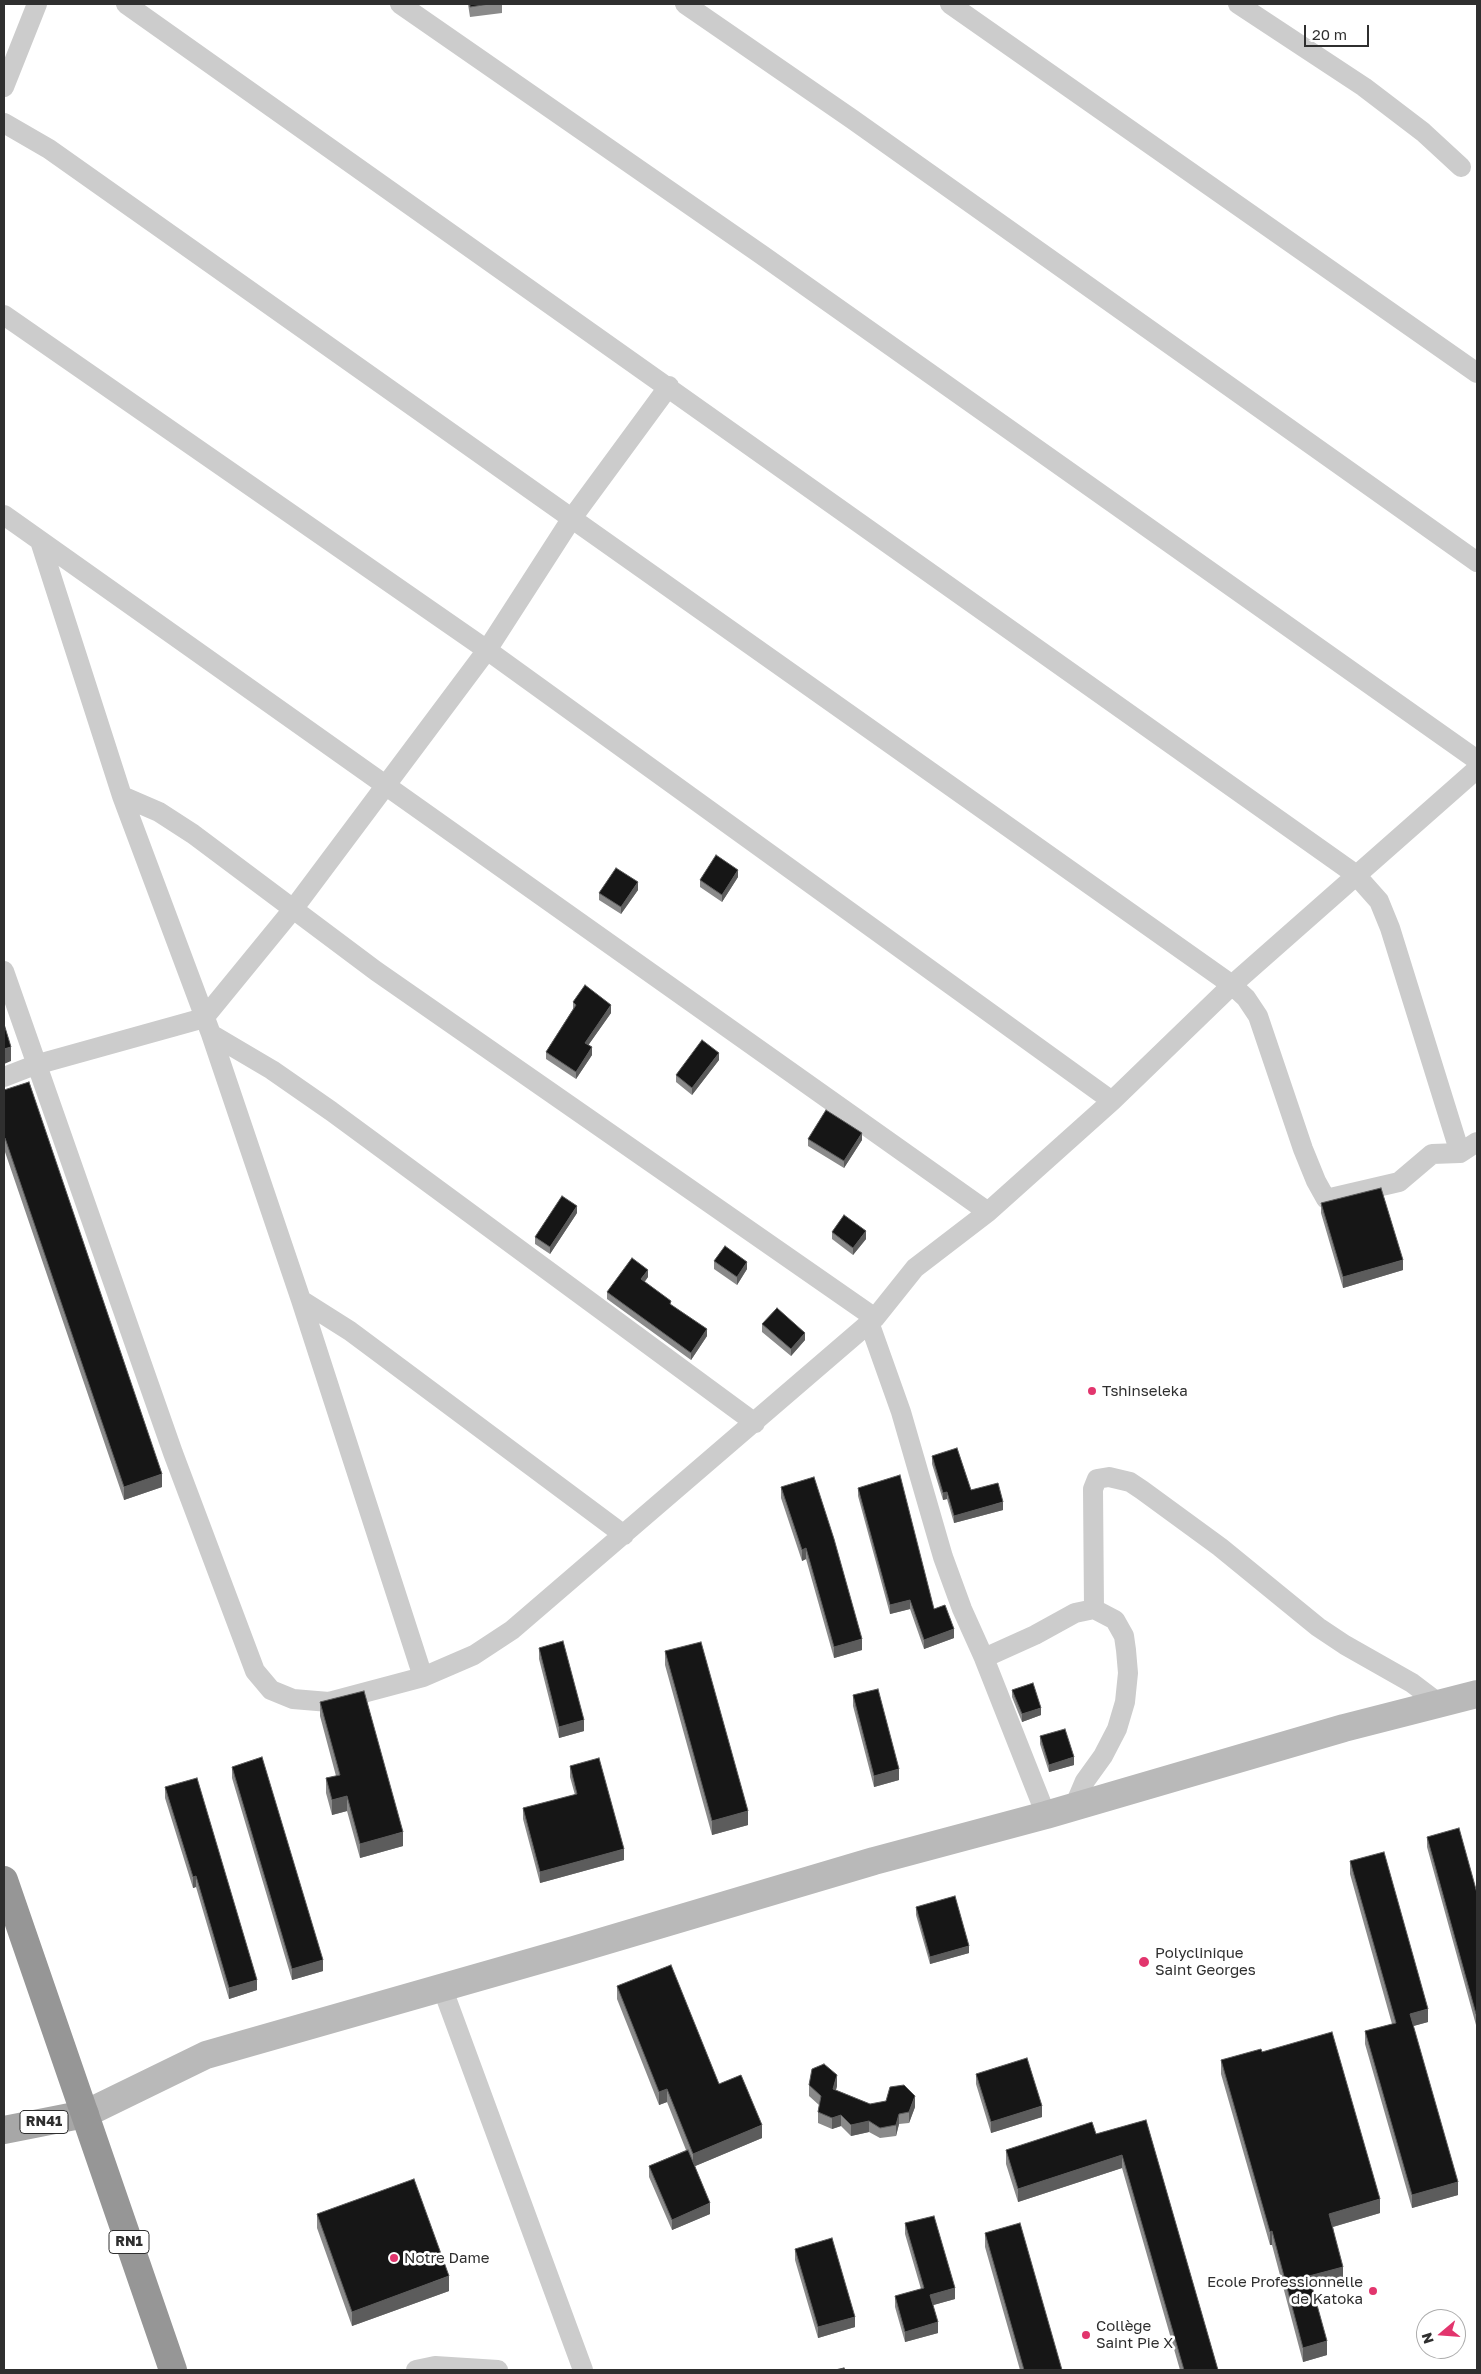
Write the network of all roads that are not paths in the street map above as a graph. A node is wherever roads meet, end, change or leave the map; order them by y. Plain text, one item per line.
1 (37, 4) edge
2 (126, 4) edge
3 (400, 4) edge
4 (685, 4) edge
5 (950, 4) edge
6 (1238, 4) edge
7 (4, 87) edge
8 (4, 123) edge
9 (1461, 167) dead end
10 (4, 315) edge
11 (1477, 373) edge
12 (669, 386) junction
13 (4, 515) edge
14 (572, 518) junction
15 (40, 541) junction
16 (1477, 562) edge
17 (487, 650) junction
18 (1477, 760) edge
19 (1477, 769) edge
20 (386, 784) junction
21 (122, 796) junction
22 (1355, 874) junction
23 (294, 908) junction
24 (4, 971) edge
25 (1232, 985) junction
26 (207, 1026) junction
27 (35, 1065) junction
28 (4, 1077) edge
29 (1112, 1101) junction
30 (1477, 1142) edge
31 (1460, 1153) junction
32 (988, 1212) junction
33 (301, 1300) junction
34 (872, 1320) junction
35 (756, 1423) junction
36 (624, 1535) junction
37 (1094, 1609) junction
38 (984, 1658) junction
39 (423, 1677) junction
40 (1477, 1694) edge
41 (1441, 1704) junction
42 (1074, 1807) junction
43 (1046, 1815) junction
44 (4, 1880) edge
45 (442, 1987) junction
46 (85, 2114) junction
47 (4, 2130) edge
48 (174, 2370) edge
49 (416, 2370) edge
50 (498, 2370) edge
51 (583, 2370) edge

1 - 7 street
2 - 12 street
3 - 18 street
4 - 16 street
5 - 11 street
6 - 9 street
8 - 14 street
10 - 17 street
12 - 14 street
12 - 22 street
13 - 15 street
14 - 17 street
14 - 25 street
15 - 20 street
15 - 21 street
17 - 20 street
17 - 29 street
19 - 22 street
20 - 23 street
20 - 32 street
21 - 23 street
21 - 26 street
22 - 25 street
22 - 31 street
23 - 26 street
23 - 34 street
24 - 27 street
25 - 29 street
25 - 31 street
26 - 27 street
26 - 33 street
26 - 35 street
27 - 28 street
27 - 39 street
29 - 32 street
30 - 31 street
32 - 34 street
33 - 36 street
33 - 39 street
34 - 35 street
34 - 38 street
35 - 36 street
36 - 39 street
37 - 38 street
37 - 41 street
37 - 42 street
38 - 43 street
40 - 41 street
41 - 42 street
42 - 43 street
43 - 45 street
44 - 46 highway, RN1
45 - 46 street
45 - 51 street
46 - 47 main road, RN41
46 - 48 highway, RN1
49 - 50 street

